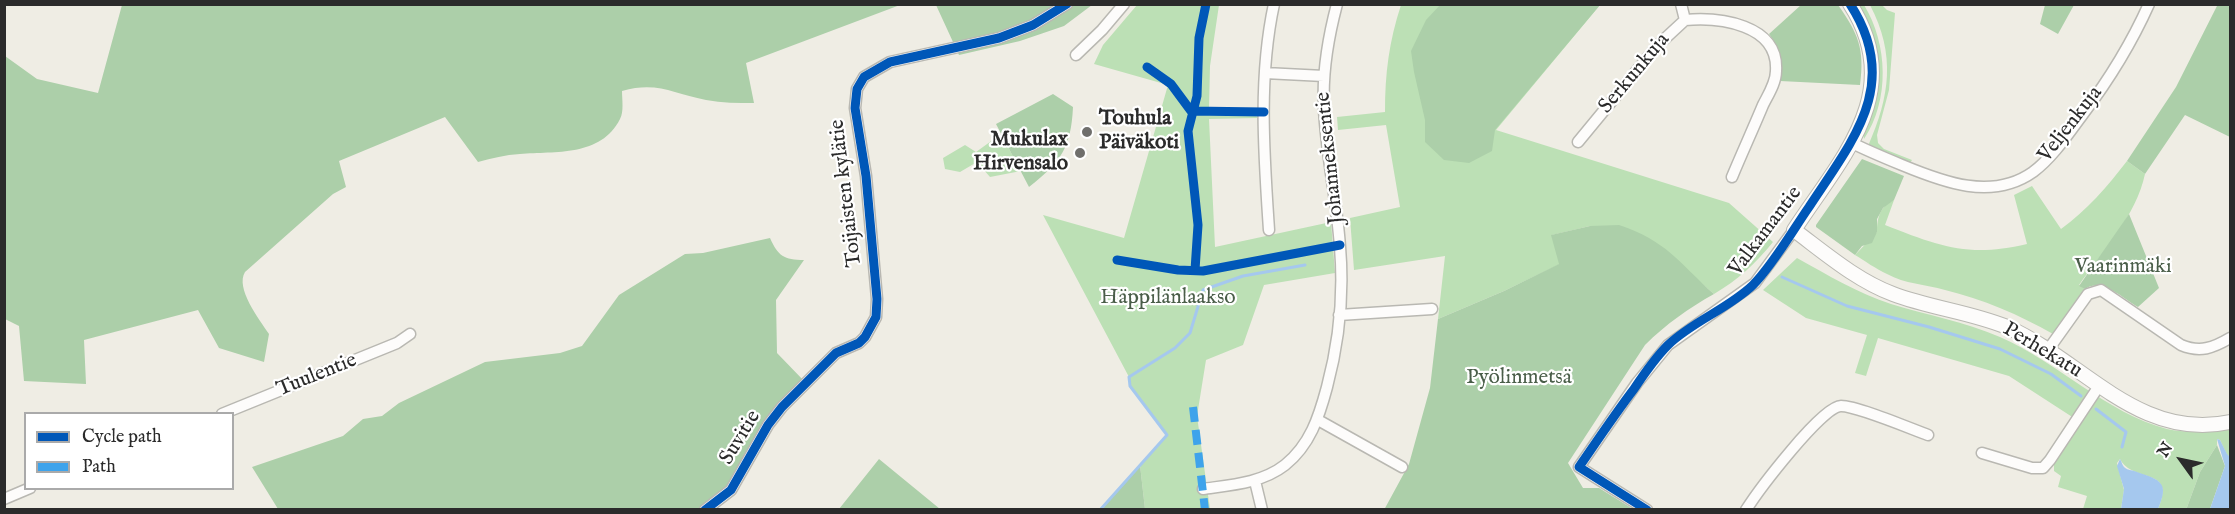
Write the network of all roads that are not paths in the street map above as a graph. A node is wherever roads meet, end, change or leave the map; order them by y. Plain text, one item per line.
1 (1067, 4) edge
2 (1124, 4) edge
3 (1274, 4) edge
4 (1337, 4) edge
5 (1681, 4) edge
6 (1850, 4) edge
7 (2149, 4) edge
8 (1685, 20) junction
9 (1076, 55) dead end
10 (1264, 73) junction
11 (1324, 76) junction
12 (1578, 142) dead end
13 (1852, 143) junction
14 (1732, 177) dead end
15 (1269, 230) dead end
16 (1794, 230) junction
17 (1432, 309) dead end
18 (1339, 315) junction
19 (410, 334) dead end
20 (2230, 338) edge
21 (2048, 350) junction
22 (806, 383) joint
23 (2099, 386) junction
24 (227, 412) edge
25 (1318, 420) junction
26 (2230, 422) edge
27 (1928, 435) dead end
28 (1982, 453) dead end
29 (1402, 467) dead end
30 (1255, 481) junction
31 (1203, 489) dead end
32 (27, 490) edge
33 (4, 499) edge
34 (705, 510) edge
35 (1262, 510) edge
36 (1647, 510) edge
37 (1746, 510) edge

1 - 22 street, Toijaisten kylätie
2 - 9 street
3 - 10 street
4 - 11 street, Johanneksentie
5 - 8 street, Serkunkuja
6 - 13 street, Valkamantie
7 - 13 street, Veljenkuja
8 - 12 street, Serkunkuja
8 - 14 street
10 - 11 street
10 - 15 street
11 - 18 street, Johanneksentie
13 - 16 street, Valkamantie
16 - 21 street, Perhekatu
16 - 36 street, Valkamantie
17 - 18 street
18 - 25 street, Johanneksentie
19 - 24 street, Tuulentie
20 - 21 street
21 - 23 street, Perhekatu
22 - 34 street, Suvitie
23 - 26 street, Perhekatu
23 - 28 street
25 - 29 street
25 - 30 street, Johanneksentie
27 - 37 street
30 - 31 street, Johanneksentie
30 - 35 street
32 - 33 street

